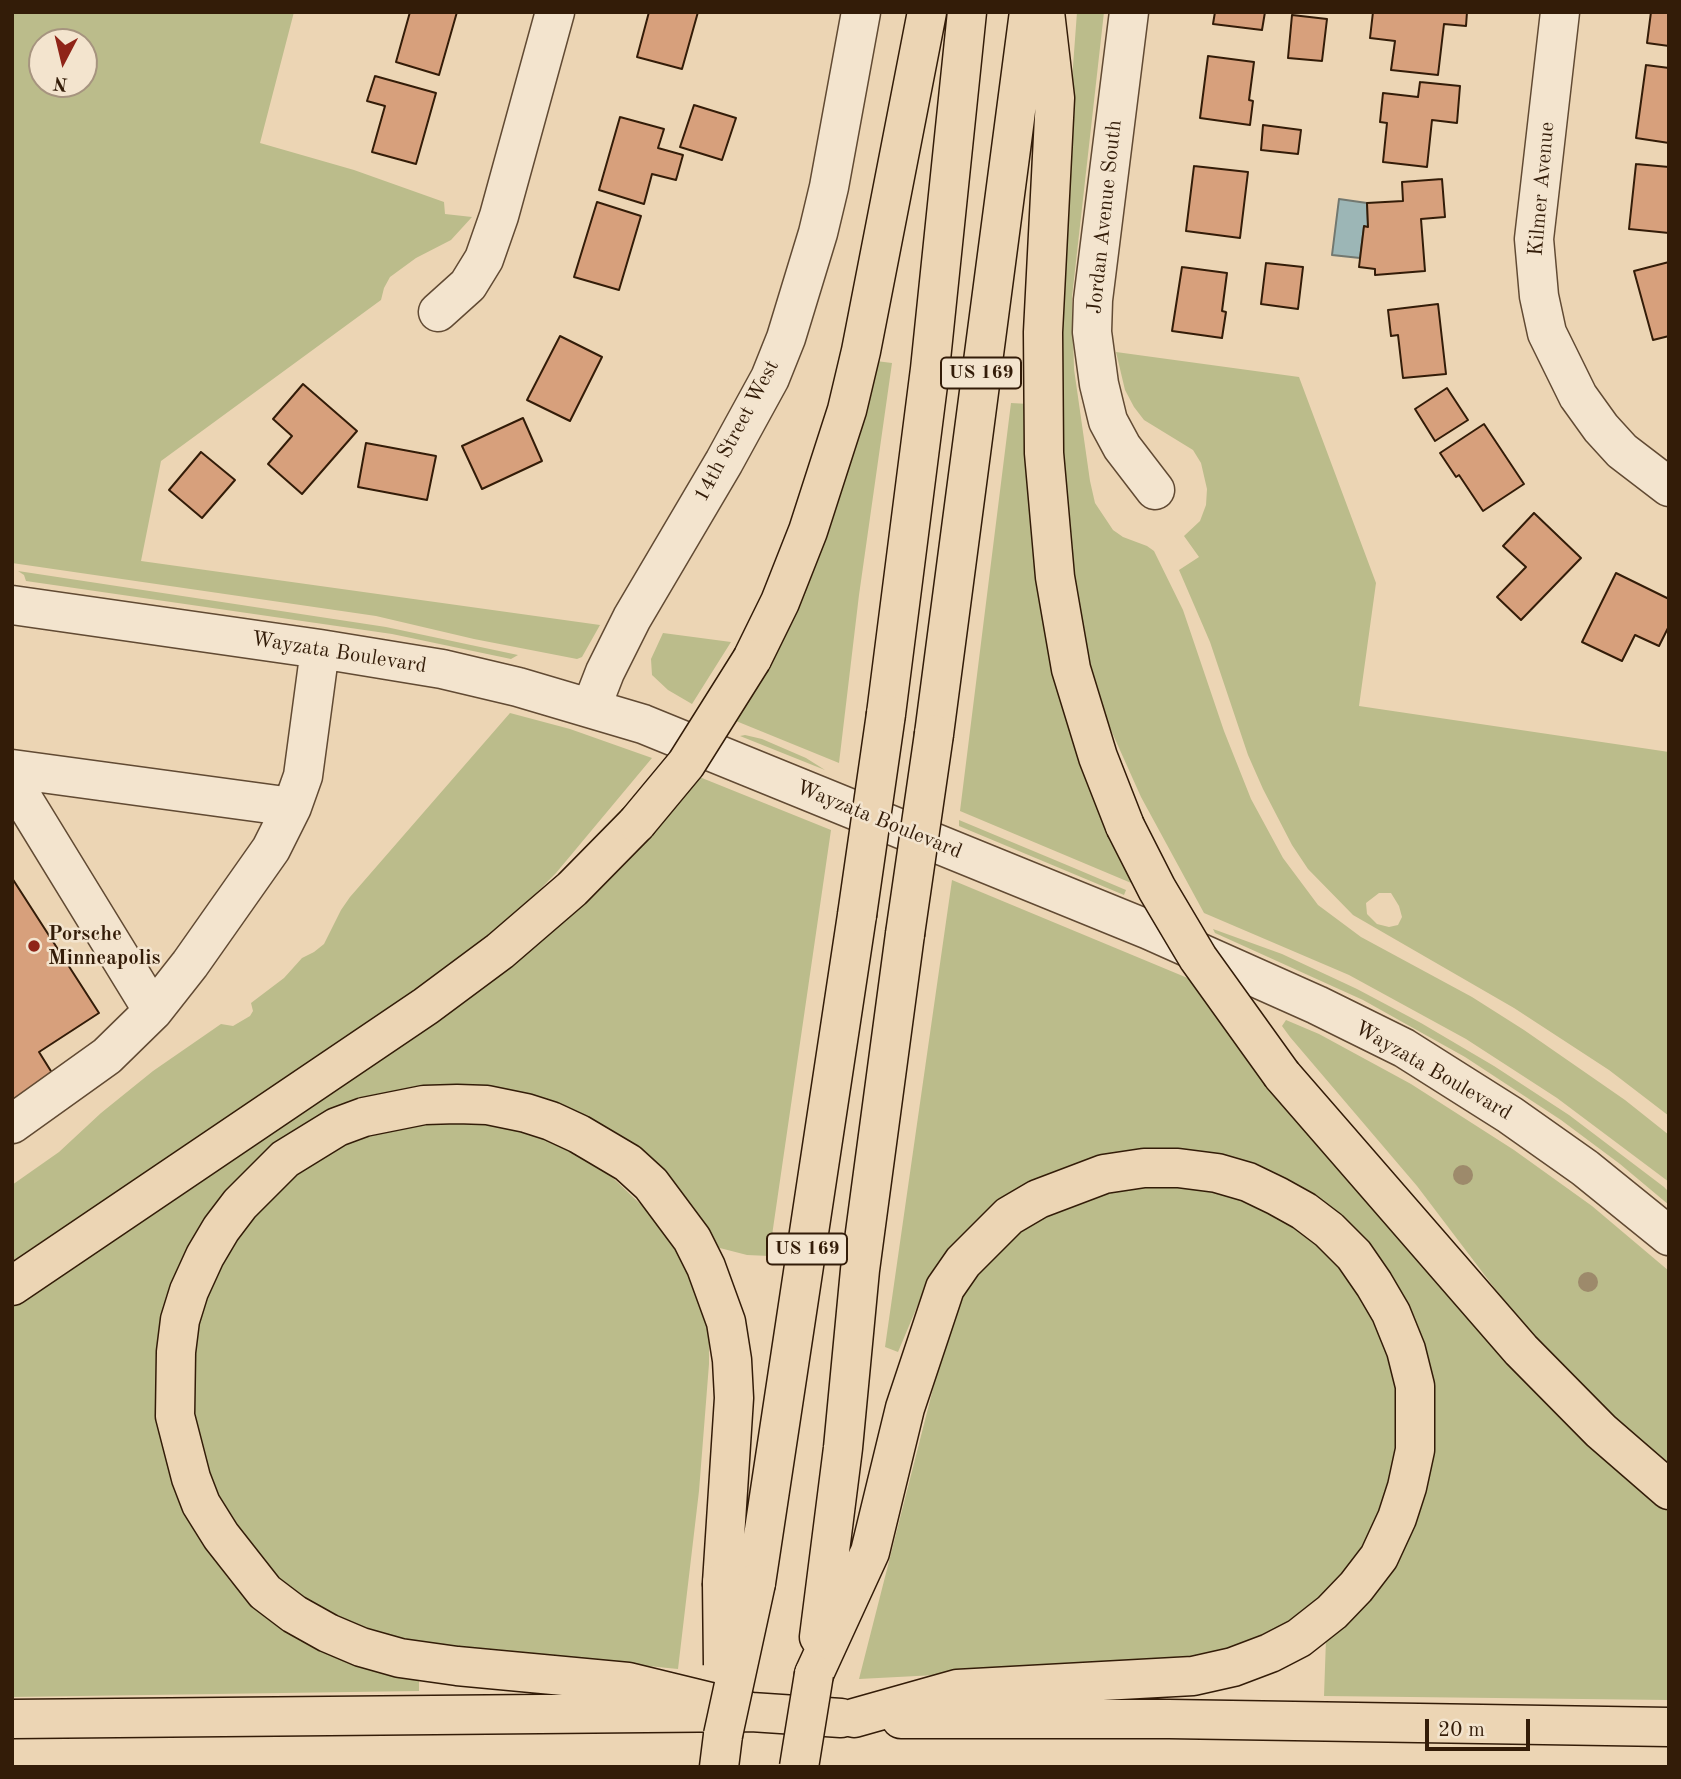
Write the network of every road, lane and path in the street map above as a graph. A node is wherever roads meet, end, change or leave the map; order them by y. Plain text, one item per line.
1 (555, 12) edge
2 (861, 12) edge
3 (927, 12) edge
4 (967, 12) edge
5 (1028, 12) edge
6 (1045, 12) edge
7 (1129, 12) edge
8 (1560, 12) edge
9 (438, 312) dead end
10 (1669, 487) edge
11 (1155, 490) dead end
12 (12, 605) edge
13 (320, 649) junction
14 (591, 708) junction
15 (12, 769) edge
16 (12, 781) edge
17 (292, 807) junction
18 (153, 1011) junction
19 (12, 1124) edge
20 (1669, 1236) edge
21 (12, 1286) edge
22 (1669, 1490) edge
23 (842, 1582) junction
24 (854, 1718) junction
25 (12, 1719) edge
26 (1669, 1727) edge
27 (731, 1738) edge
28 (799, 1767) edge

1 - 9 street
2 - 14 street, 14th Street West
3 - 21 highway, bridge
4 - 27 highway, US 169, bridge
5 - 23 highway, US 169, bridge
6 - 22 highway, bridge
7 - 11 street, Jordan Avenue South
8 - 10 street, Kilmer Avenue
12 - 13 street, Wayzata Boulevard
13 - 14 street, Wayzata Boulevard
13 - 17 street
14 - 20 street, Wayzata Boulevard
15 - 17 street
16 - 18 street
17 - 18 street
18 - 19 street
23 - 24 highway
23 - 28 highway, bridge
24 - 26 highway
24 - 27 highway
25 - 27 highway
27 - 27 highway, bridge

